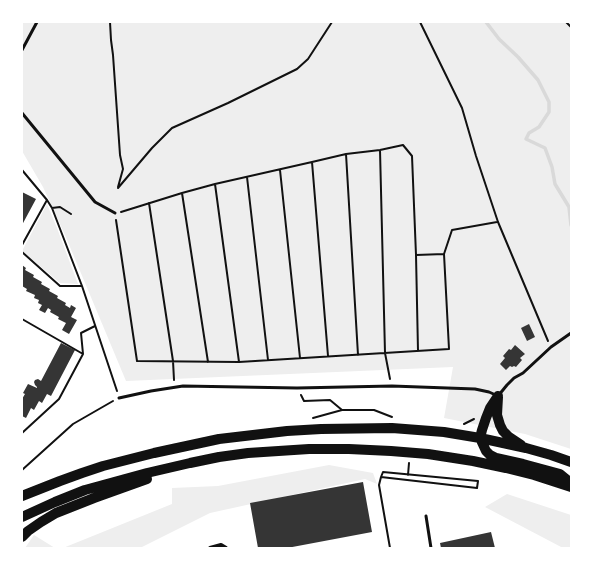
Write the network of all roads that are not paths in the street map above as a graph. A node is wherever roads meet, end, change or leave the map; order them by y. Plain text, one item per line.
1 (37, 22) edge
2 (22, 50) edge
3 (22, 113) edge
4 (115, 213) road end
5 (571, 333) edge
6 (498, 396) junction
7 (119, 398) road end
8 (486, 418) junction
9 (456, 434) junction
10 (480, 438) junction
11 (526, 448) junction
12 (571, 462) edge
13 (190, 463) junction
14 (571, 483) edge
15 (571, 487) edge
16 (22, 496) edge
17 (426, 516) dead end
18 (22, 517) edge
19 (22, 537) edge
20 (210, 548) edge
21 (226, 548) edge
22 (431, 548) edge

1 - 2 lane
3 - 4 lane
5 - 6 lane
6 - 7 lane
6 - 8 main road
6 - 11 main road
8 - 9 main road
8 - 10 main road
9 - 10 main road
9 - 16 main road
10 - 11 main road
10 - 14 main road
11 - 12 main road
13 - 15 main road
13 - 18 main road
13 - 19 main road
17 - 22 lane
20 - 21 street

